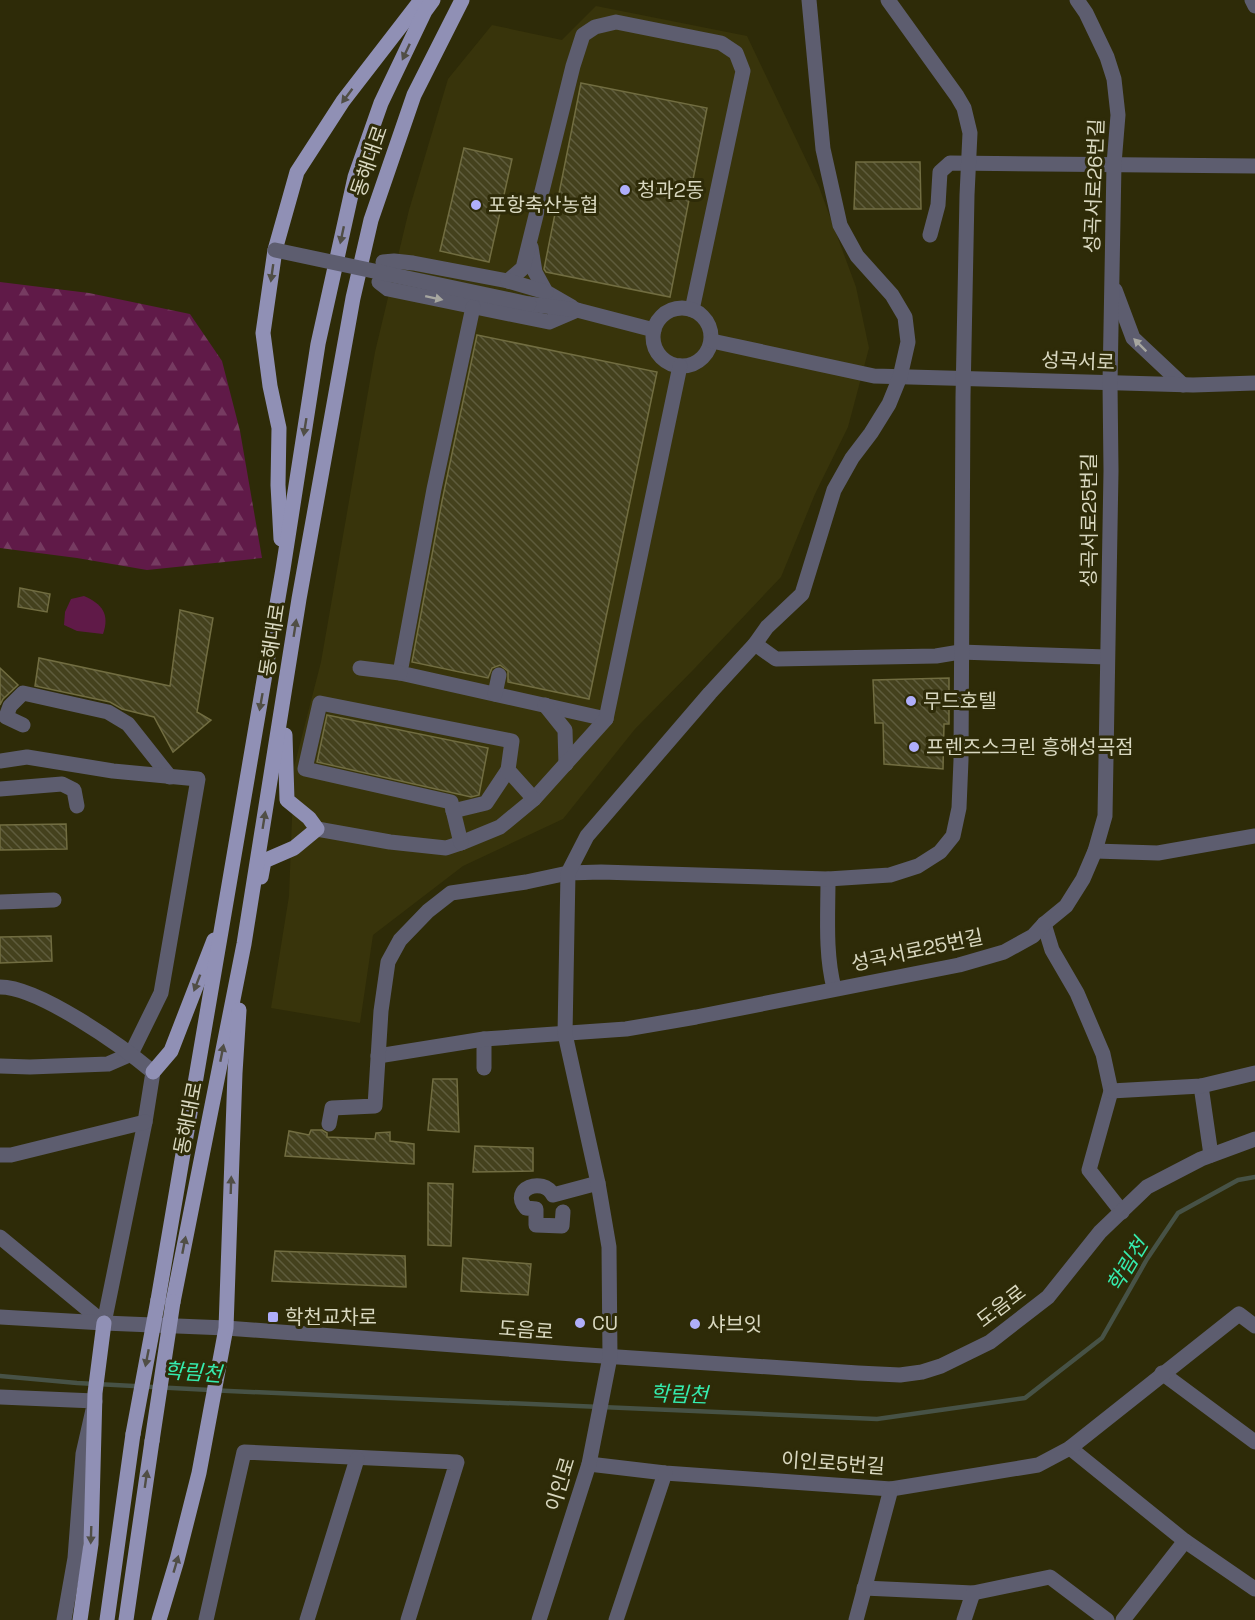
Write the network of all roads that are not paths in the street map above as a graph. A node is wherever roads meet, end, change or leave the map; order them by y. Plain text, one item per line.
1 (422, 0) edge
2 (433, 0) edge
3 (462, 0) edge
4 (809, 0) edge
5 (888, 0) edge
6 (1077, 0) edge
7 (1252, 0) edge
8 (1255, 6) edge
9 (969, 164) junction
10 (1114, 164) junction
11 (1255, 166) edge
12 (930, 235) dead end
13 (530, 241) junction
14 (275, 250) junction
15 (383, 262) dead end
16 (1112, 280) junction
17 (508, 281) junction
18 (379, 282) dead end
19 (546, 292) junction
20 (473, 307) junction
21 (692, 309) junction
22 (577, 310) junction
23 (654, 330) junction
24 (712, 341) junction
25 (680, 366) junction
26 (1255, 371) edge
27 (900, 377) junction
28 (963, 378) junction
29 (1110, 383) junction
30 (1183, 385) junction
31 (1251, 386) edge
32 (283, 569) junction
33 (755, 644) junction
34 (960, 652) junction
35 (1107, 657) junction
36 (360, 669) dead end
37 (400, 673) junction
38 (499, 675) dead end
39 (495, 694) junction
40 (284, 697) junction
41 (545, 705) junction
42 (606, 719) junction
43 (23, 725) dead end
44 (0, 761) edge
45 (566, 764) junction
46 (508, 770) junction
47 (170, 777) junction
48 (0, 789) edge
49 (534, 799) junction
50 (77, 806) dead end
51 (453, 811) junction
52 (317, 828) junction
53 (1255, 836) edge
54 (461, 843) junction
55 (1095, 851) junction
56 (568, 873) junction
57 (828, 879) junction
58 (54, 900) dead end
59 (0, 902) edge
60 (226, 909) junction
61 (1044, 924) junction
62 (244, 944) junction
63 (0, 987) edge
64 (834, 988) junction
65 (565, 1034) junction
66 (483, 1039) junction
67 (131, 1054) junction
68 (378, 1056) junction
69 (0, 1066) edge
70 (484, 1068) dead end
71 (153, 1072) junction
72 (1255, 1072) edge
73 (1201, 1086) junction
74 (1111, 1091) junction
75 (145, 1122) junction
76 (329, 1124) dead end
77 (1255, 1139) edge
78 (0, 1155) edge
79 (1211, 1155) junction
80 (598, 1183) junction
81 (553, 1195) junction
82 (536, 1209) junction
83 (563, 1212) dead end
84 (1122, 1212) junction
85 (0, 1237) edge
86 (165, 1301) junction
87 (0, 1317) edge
88 (104, 1323) junction
89 (1255, 1326) edge
90 (226, 1328) junction
91 (610, 1357) junction
92 (1162, 1373) junction
93 (0, 1397) edge
94 (95, 1397) junction
95 (1255, 1442) edge
96 (1070, 1448) junction
97 (357, 1458) junction
98 (590, 1464) junction
99 (665, 1473) junction
100 (891, 1489) junction
101 (1185, 1541) junction
102 (864, 1588) junction
103 (1255, 1589) edge
104 (973, 1593) junction
105 (64, 1620) edge
106 (80, 1620) edge
107 (107, 1620) edge
108 (126, 1620) edge
109 (159, 1620) edge
110 (206, 1620) edge
111 (307, 1620) edge
112 (408, 1620) edge
113 (539, 1620) edge
114 (616, 1620) edge
115 (856, 1620) edge
116 (964, 1620) edge
117 (1107, 1620) edge
118 (1123, 1620) edge

1 -> 14 main road
2 -> 32 main road
40 -> 3 main road, 동해대로
4 - 27 street
5 - 9 street
6 - 10 street, 성곡서로26번길
7 - 8 street
9 - 10 street
9 - 12 street
9 - 28 street
10 - 11 street
10 - 16 street, 성곡서로26번길
13 - 17 street
13 - 19 street
13 - 21 street
14 - 22 street, bridge
14 -> 32 main road
15 - 17 street
16 - 29 street, 성곡서로26번길
30 -> 16 street
17 - 19 street
18 -> 20 street
19 - 22 street
20 - 22 street
20 - 37 street
21 - 23 street
21 - 24 street
22 - 23 street
23 - 25 street
24 - 25 street
24 - 27 street, 성곡서로
25 - 42 street
26 - 31 street
27 - 28 street, 성곡서로
27 - 33 street
28 - 29 street, 성곡서로
28 - 34 street
29 - 30 street, 성곡서로
29 - 35 street, 성곡서로25번길
30 - 31 street, 성곡서로
32 -> 60 main road
33 - 34 street
33 - 56 street
34 - 35 street
34 - 57 street
35 - 55 street, 성곡서로25번길
36 - 37 street
37 - 39 street
38 - 39 street
39 - 41 street
40 - 52 main road
62 -> 40 main road, 동해대로
41 - 42 street
41 - 45 street
42 - 45 street
43 - 47 street
44 - 47 street
45 - 49 street
46 - 49 street
46 - 51 street
46 - 51 street
47 - 67 street
48 - 50 street
49 - 54 street
51 - 54 street
52 - 54 street
52 - 62 main road
53 - 55 street
55 - 61 street, 성곡서로25번길
56 - 57 street
56 - 65 street, 이인로
56 - 68 street
57 - 64 street
58 - 59 street
60 -> 71 main road
60 - 86 main road
61 - 64 street, 성곡서로25번길
61 - 74 street
86 -> 62 main road, 동해대로
90 -> 62 main road
63 - 67 street
64 - 65 street, 성곡서로25번길
65 - 66 street, 성곡서로25번길
65 - 80 street, 이인로
66 - 68 street, 성곡서로25번길
66 - 70 street
67 - 69 street
67 - 71 street
68 - 76 street
71 - 75 street
72 - 73 street
73 - 74 street
73 - 79 street
74 - 84 street
75 - 78 street
75 - 88 street
77 - 79 street, 도음로
79 - 84 street, 도음로
80 - 81 street
80 - 91 street, 이인로
81 - 82 street
81 - 82 street
82 - 83 street
84 - 91 street, 도음로
85 - 88 street
86 -> 107 main road, bridge
108 -> 86 main road, bridge
87 - 88 street, 도음로
88 - 90 street, 도음로
88 - 94 main road
89 - 92 street, 이인로5번길
90 - 91 street, 도음로
109 -> 90 main road
91 - 98 street, 이인로
92 - 95 street
92 - 96 street, 이인로5번길
93 - 94 street
94 - 105 street
94 -> 106 main road
96 - 100 street, 이인로5번길
96 - 101 street
97 - 110 street
97 - 111 street
97 - 112 street
98 - 99 street, 이인로5번길
98 - 113 street, 이인로
99 - 100 street, 이인로5번길
99 - 114 street
100 - 102 street
101 - 103 street
101 - 118 street
102 - 104 street
102 - 115 street
104 - 116 street
104 - 117 street

